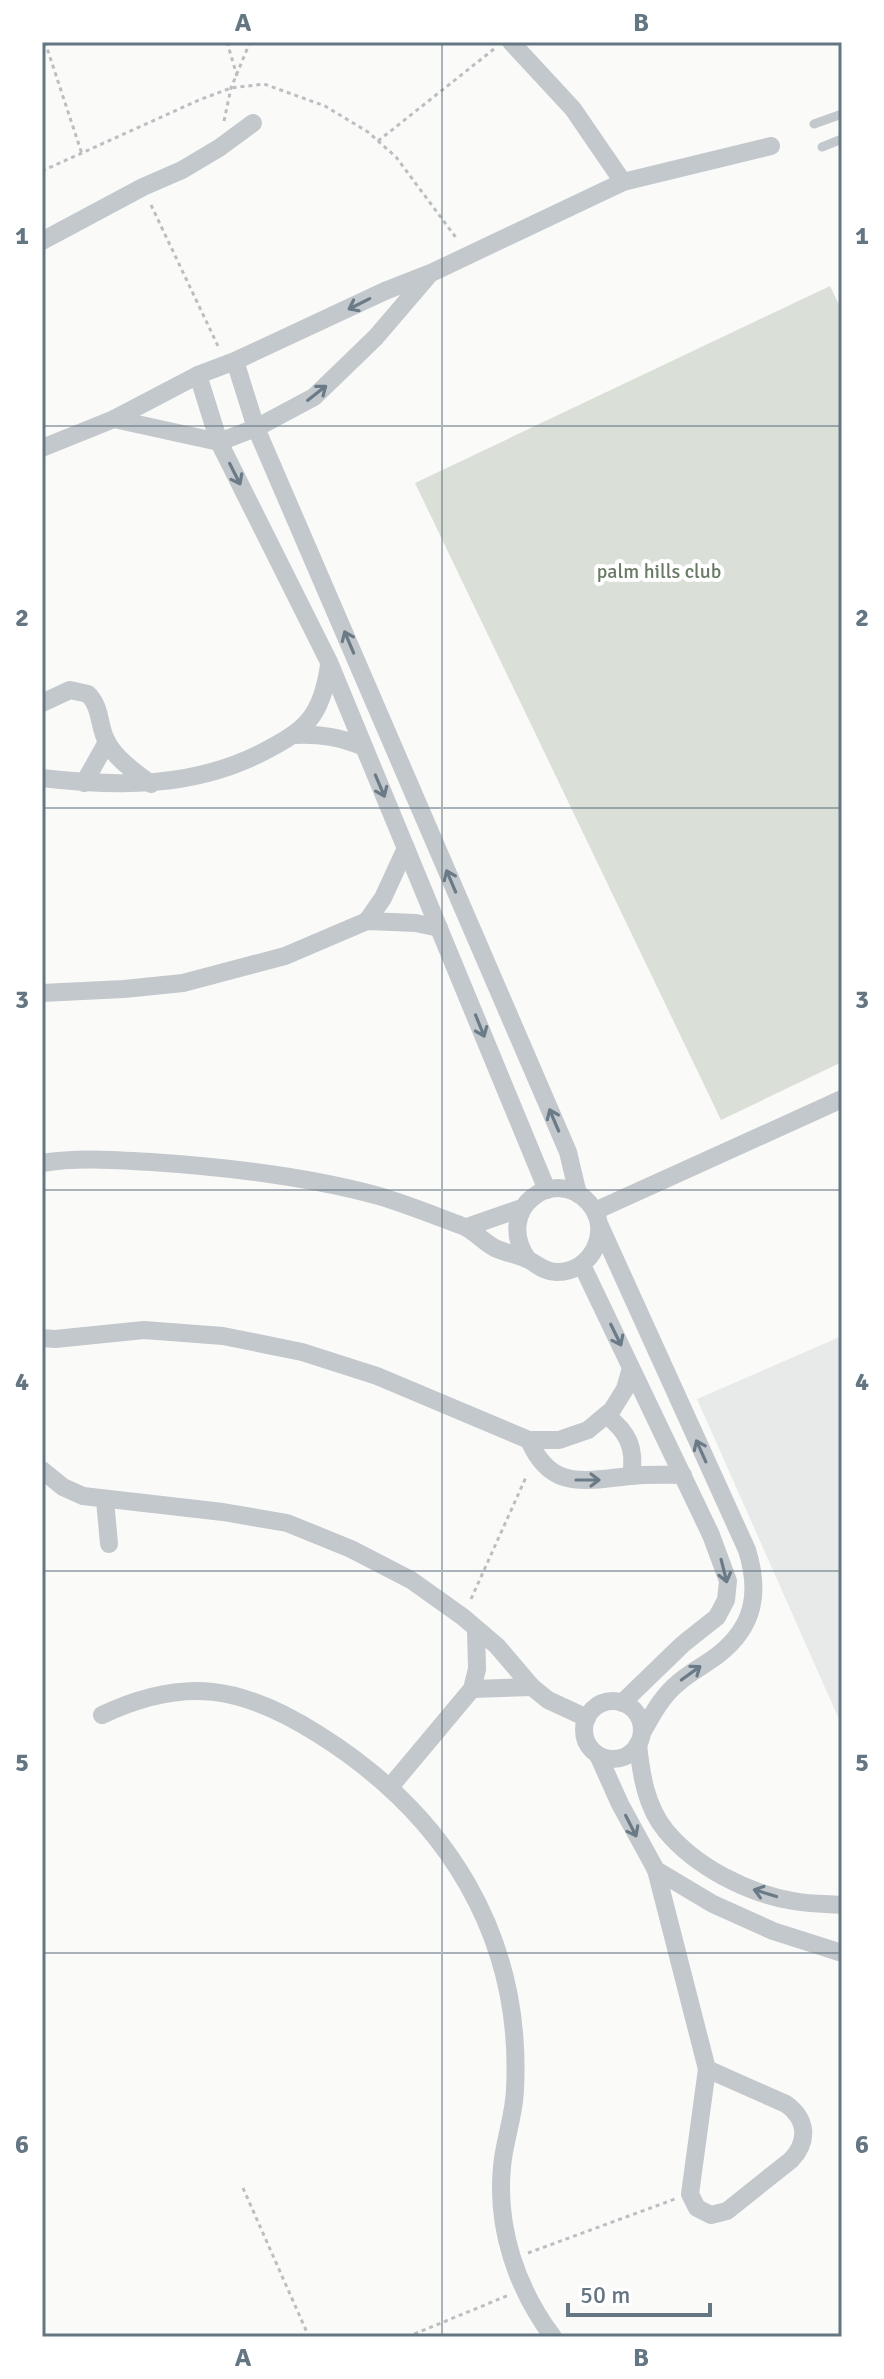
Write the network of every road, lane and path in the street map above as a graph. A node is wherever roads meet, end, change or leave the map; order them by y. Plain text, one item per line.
1 (45, 42) edge
2 (227, 42) edge
3 (250, 42) edge
4 (503, 42) edge
5 (511, 42) edge
6 (237, 76) junction
7 (231, 88) junction
8 (842, 114) edge
9 (253, 123) dead end
10 (814, 124) dead end
11 (842, 139) edge
12 (378, 141) junction
13 (771, 146) dead end
14 (822, 147) dead end
15 (219, 148) junction
16 (82, 154) junction
17 (42, 171) edge
18 (623, 182) junction
19 (143, 187) junction
20 (42, 241) edge
21 (468, 255) junction
22 (431, 273) junction
23 (231, 363) junction
24 (198, 375) junction
25 (114, 419) junction
26 (256, 428) junction
27 (219, 442) junction
28 (42, 448) edge
29 (329, 662) junction
30 (42, 703) edge
31 (295, 735) junction
32 (107, 742) junction
33 (364, 747) junction
34 (42, 778) edge
35 (84, 783) junction
36 (151, 784) junction
37 (406, 848) junction
38 (367, 921) junction
39 (439, 928) junction
40 (42, 993) edge
41 (842, 1099) edge
42 (42, 1163) edge
43 (547, 1190) junction
44 (578, 1194) junction
45 (522, 1208) junction
46 (597, 1219) junction
47 (467, 1227) junction
48 (528, 1260) junction
49 (582, 1265) junction
50 (46, 1341) edge
51 (631, 1368) junction
52 (606, 1415) junction
53 (532, 1448) junction
54 (42, 1470) edge
55 (683, 1475) junction
56 (631, 1476) junction
57 (105, 1500) junction
58 (109, 1544) dead end
59 (470, 1624) junction
60 (532, 1687) junction
61 (472, 1689) junction
62 (622, 1703) junction
63 (102, 1715) dead end
64 (587, 1718) junction
65 (640, 1738) junction
66 (598, 1755) junction
67 (390, 1787) junction
68 (656, 1870) junction
69 (842, 1905) edge
70 (842, 1953) edge
71 (707, 2069) junction
72 (243, 2188) dead end
73 (690, 2194) junction
74 (512, 2259) junction
75 (523, 2289) junction
76 (309, 2337) edge
77 (407, 2337) edge
78 (553, 2337) edge

1 - 16 path
2 - 6 path
3 - 6 path
4 - 12 path
5 - 18 street
6 - 7 path
7 - 12 path
7 - 15 path
7 - 16 path
8 - 10 lane
9 - 15 street
11 - 14 lane
12 - 21 path
13 - 18 street
15 - 19 street
16 - 17 path
18 - 21 street
19 - 20 street
19 - 23 path
21 - 22 street
22 -> 23 street
26 -> 22 street
23 - 24 street
23 - 26 street
24 - 25 street
24 - 27 street
25 - 27 street
25 - 28 street
26 - 27 street
44 -> 26 street
27 -> 29 street
29 - 31 street
29 - 33 street
30 - 32 street
31 - 33 street
31 - 36 street
32 - 35 street
32 - 36 street
33 -> 37 street
34 - 35 street
35 - 36 street
37 - 38 street
37 - 39 street
38 - 39 street
38 - 40 street
39 -> 43 street
41 - 46 street
42 - 47 street
43 - 44 street
43 - 45 street
44 - 46 street
45 - 47 street
45 - 48 street
46 - 49 street
65 -> 46 street
47 - 48 street
48 - 49 street
49 -> 51 street
50 - 53 street
51 - 52 street
51 - 55 street
52 - 53 street
52 - 56 street
53 -> 56 street
53 - 59 path
54 - 57 street
55 - 56 street
55 -> 62 street
57 - 58 street
57 - 59 street
59 - 60 street
59 - 61 street
60 - 61 street
60 - 64 street
61 - 67 street
62 - 64 street
62 - 65 street
63 - 67 street
64 - 66 street
65 - 66 street
69 -> 65 street
66 -> 68 street
67 - 74 street
68 - 70 street
68 - 71 street
71 - 73 street
71 - 73 street
72 - 76 path
73 - 74 path
74 - 75 street
75 - 77 path
75 - 78 street

